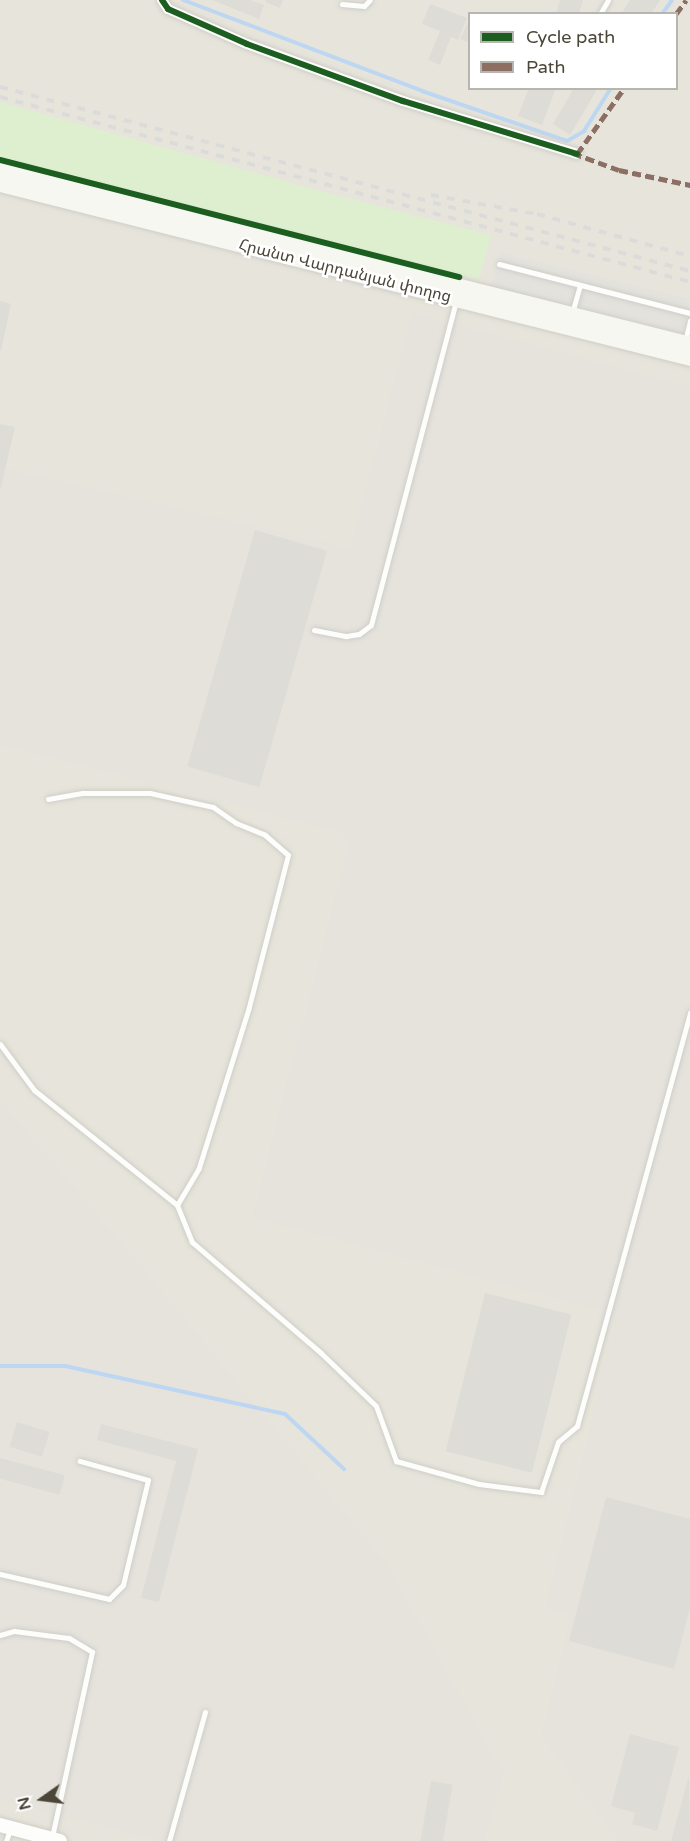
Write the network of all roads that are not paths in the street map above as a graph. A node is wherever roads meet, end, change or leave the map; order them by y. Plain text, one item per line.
1 (162, 0) edge
2 (370, 0) edge
3 (342, 4) dead end
4 (578, 154) dead end
5 (0, 170) edge
6 (0, 184) edge
7 (499, 264) dead end
8 (580, 285) junction
9 (456, 300) junction
10 (571, 314) junction
11 (690, 314) edge
12 (690, 321) edge
13 (687, 343) edge
14 (690, 358) edge
15 (314, 630) dead end
16 (48, 799) dead end
17 (690, 1012) edge
18 (0, 1044) edge
19 (177, 1205) junction
20 (80, 1461) dead end
21 (0, 1574) edge
22 (0, 1635) edge
23 (205, 1712) dead end
24 (6, 1831) edge
25 (56, 1840) edge
26 (169, 1841) edge

1 - 4 street
2 - 3 lane
5 - 10 main road, Հրանտ Վարդանյան փողոց
6 - 9 main road, Հրանտ Վարդանյան փողոց
7 - 8 lane
8 - 10 lane
8 - 11 lane
9 - 14 main road, Հրանտ Վարդանյան փողոց
9 - 15 lane
10 - 13 main road, Հրանտ Վարդանյան փողոց
12 - 13 lane
16 - 19 lane
17 - 19 lane
18 - 19 lane
20 - 21 lane
22 - 25 lane
23 - 26 lane
24 - 25 street

